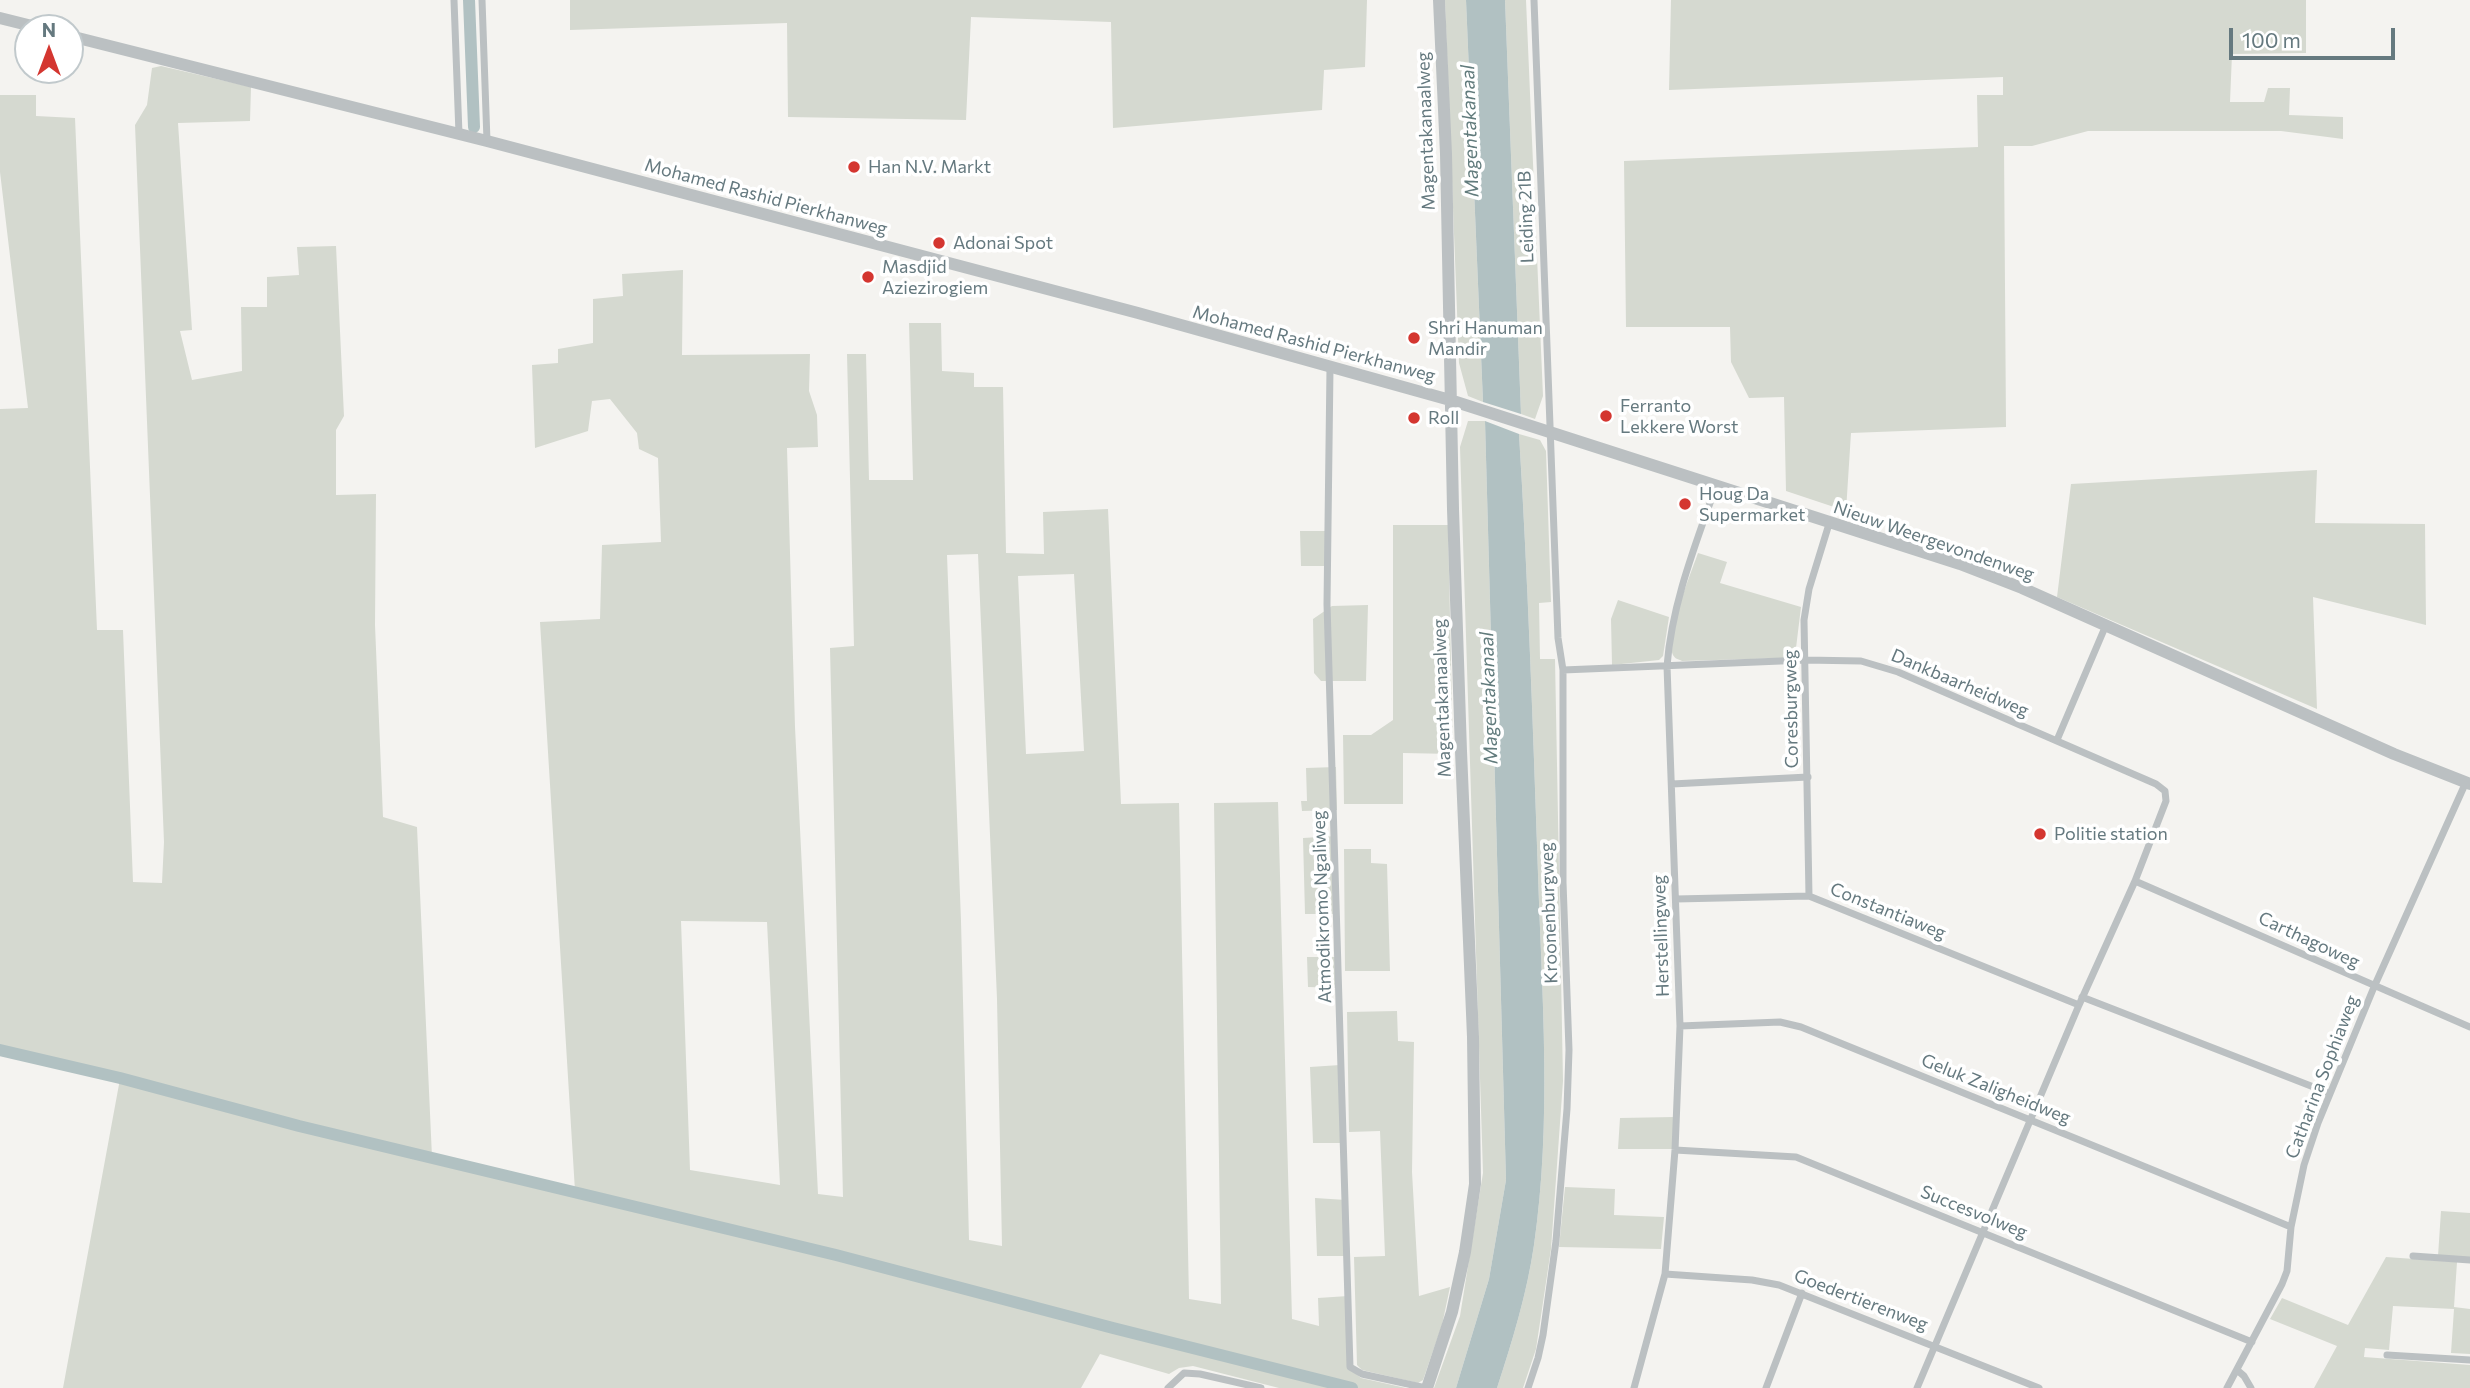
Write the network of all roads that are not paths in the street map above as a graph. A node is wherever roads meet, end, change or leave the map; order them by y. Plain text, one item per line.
1 (454, 0) edge
2 (482, 0) edge
3 (1439, 0) edge
4 (1534, 0) edge
5 (84, 40) edge
6 (459, 134) junction
7 (487, 141) junction
8 (1330, 368) junction
9 (1450, 400) junction
10 (1550, 433) junction
11 (1716, 486) junction
12 (1829, 524) junction
13 (2106, 625) junction
14 (1805, 660) junction
15 (1667, 666) junction
16 (1563, 670) junction
17 (2057, 740) junction
18 (1808, 777) junction
19 (2468, 783) edge
20 (1672, 784) junction
21 (2135, 881) junction
22 (1810, 896) junction
23 (1676, 899) junction
24 (2374, 987) junction
25 (2080, 1001) junction
26 (1680, 1026) junction
27 (2470, 1027) edge
28 (2329, 1093) junction
29 (2029, 1120) junction
30 (1675, 1150) junction
31 (2291, 1227) junction
32 (1983, 1233) junction
33 (2413, 1256) dead end
34 (2470, 1260) edge
35 (1665, 1274) junction
36 (1802, 1293) junction
37 (2252, 1342) junction
38 (1935, 1346) junction
39 (2387, 1355) dead end
40 (2470, 1360) edge
41 (2237, 1370) junction
42 (1168, 1388) edge
43 (1261, 1388) edge
44 (1426, 1388) edge
45 (1528, 1388) edge
46 (1634, 1388) edge
47 (1766, 1388) edge
48 (1917, 1388) edge
49 (2039, 1388) edge
50 (2227, 1388) edge
51 (2251, 1388) edge

1 - 6 street
2 - 7 street
3 - 9 street, Magentakanaalweg
4 - 10 street, Leiding 21B
5 - 6 street, Mohamed Rashid Pierkhanweg
6 - 7 street, Mohamed Rashid Pierkhanweg
7 - 8 street, Mohamed Rashid Pierkhanweg
8 - 9 street, Mohamed Rashid Pierkhanweg
8 - 44 street, Atmodikromo Ngaliweg
9 - 10 street, Nieuw Weergevondenweg
9 - 44 street, Magentakanaalweg
10 - 11 street, Nieuw Weergevondenweg
10 - 16 street, Kroonenburgweg
11 - 12 street, Nieuw Weergevondenweg
11 - 15 street, Herstellingweg
12 - 13 street, Nieuw Weergevondenweg
12 - 14 street, Coresburgweg
13 - 17 street
13 - 19 street, Nieuw Weergevondenweg
14 - 15 street, Dankbaarheidweg
14 - 17 street, Dankbaarheidweg
14 - 18 street, Coresburgweg
15 - 16 street, Dankbaarheidweg
15 - 20 street, Herstellingweg
16 - 45 street, Kroonenburgweg
17 - 21 street, Dankbaarheidweg
18 - 20 street
18 - 22 street, Coresburgweg
19 - 24 street, Catharina Sophiaweg
20 - 23 street, Herstellingweg
21 - 24 street, Carthagoweg
21 - 25 street
22 - 23 street, Constantiaweg
22 - 25 street, Constantiaweg
23 - 26 street, Herstellingweg
24 - 27 street, Carthagoweg
24 - 28 street, Catharina Sophiaweg
25 - 28 street, Constantiaweg
25 - 29 street
26 - 29 street, Geluk Zaligheidweg
26 - 30 street, Herstellingweg
28 - 31 street, Catharina Sophiaweg
29 - 31 street, Geluk Zaligheidweg
29 - 32 street
30 - 32 street, Succesvolweg
30 - 35 street, Herstellingweg
31 - 37 street, Catharina Sophiaweg
32 - 37 street, Succesvolweg
32 - 38 street
33 - 34 street
35 - 36 street, Goedertierenweg
35 - 46 street, Herstellingweg
36 - 38 street, Goedertierenweg
36 - 47 street
37 - 41 street, Catharina Sophiaweg
38 - 48 street
38 - 49 street, Goedertierenweg
39 - 40 street
41 - 50 street, Catharina Sophiaweg
41 - 51 street
42 - 43 street

